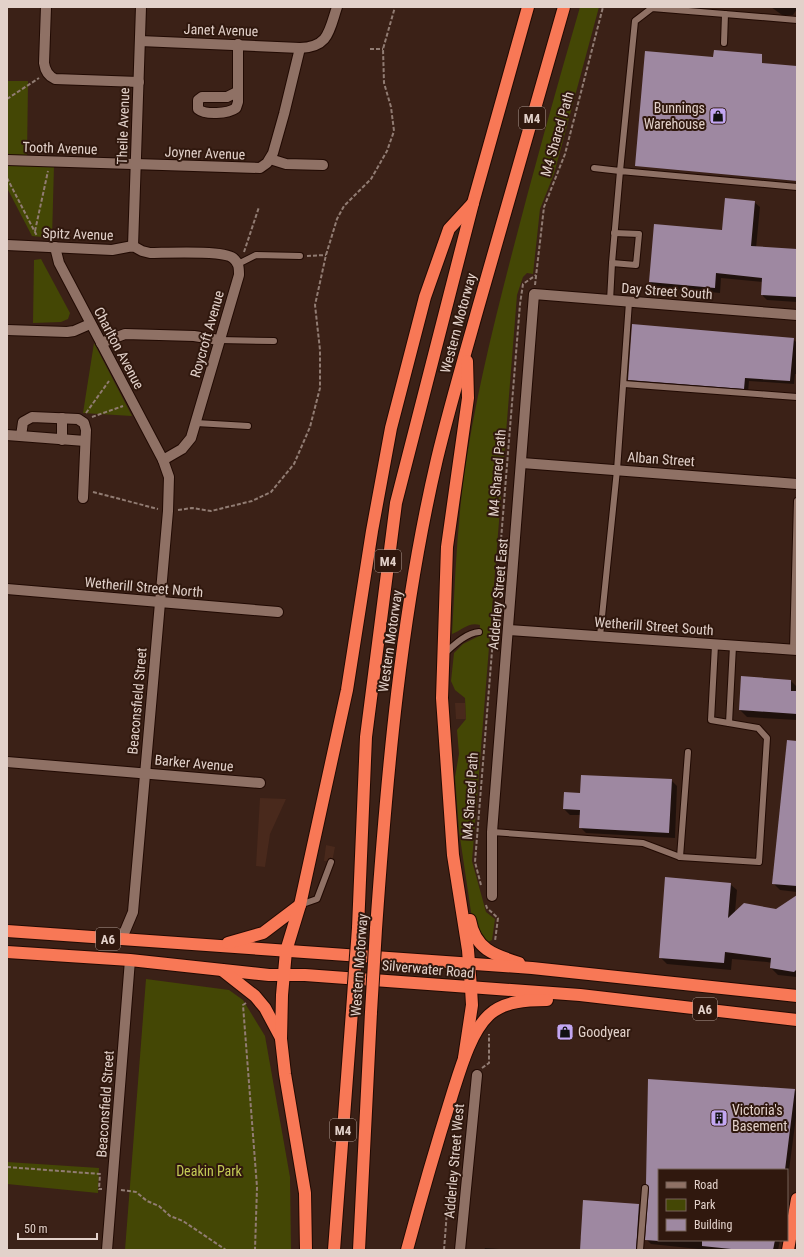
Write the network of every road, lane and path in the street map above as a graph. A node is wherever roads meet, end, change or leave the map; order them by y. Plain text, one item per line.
1 (46, 7) edge
2 (141, 7) edge
3 (337, 7) edge
4 (395, 7) edge
5 (528, 7) edge
6 (564, 7) edge
7 (604, 7) edge
8 (725, 14) junction
9 (797, 20) edge
10 (140, 41) junction
11 (724, 43) dead end
12 (238, 44) junction
13 (300, 48) junction
14 (383, 49) junction
15 (370, 50) dead end
16 (47, 73) junction
17 (139, 82) junction
18 (237, 92) dead end
19 (7, 99) edge
20 (270, 159) junction
21 (7, 160) edge
22 (50, 162) junction
23 (323, 164) dead end
24 (136, 165) junction
25 (594, 168) dead end
26 (620, 171) junction
27 (7, 178) edge
28 (797, 187) edge
29 (473, 203) junction
30 (259, 207) dead end
31 (35, 232) junction
32 (614, 233) junction
33 (7, 245) edge
34 (41, 246) junction
35 (133, 246) junction
36 (55, 247) junction
37 (326, 255) junction
38 (300, 256) dead end
39 (311, 256) dead end
40 (240, 262) junction
41 (612, 263) junction
42 (534, 294) joint
43 (610, 301) junction
44 (629, 302) junction
45 (797, 315) edge
46 (90, 324) junction
47 (7, 330) edge
48 (219, 340) junction
49 (274, 341) dead end
50 (101, 343) junction
51 (467, 346) junction
52 (116, 372) junction
53 (624, 384) junction
54 (797, 397) edge
55 (132, 403) junction
56 (62, 418) junction
57 (81, 420) junction
58 (196, 422) junction
59 (248, 426) dead end
60 (7, 435) edge
61 (22, 436) junction
62 (62, 440) junction
63 (85, 441) junction
64 (164, 460) junction
65 (522, 463) junction
66 (617, 470) junction
67 (797, 484) edge
68 (83, 494) joint
69 (797, 501) edge
70 (168, 511) junction
71 (7, 589) edge
72 (159, 602) junction
73 (278, 612) dead end
74 (509, 630) junction
75 (479, 632) dead end
76 (600, 636) junction
77 (715, 645) junction
78 (733, 646) junction
79 (795, 650) edge
80 (443, 655) junction
81 (729, 723) junction
82 (688, 752) dead end
83 (445, 755) junction
84 (7, 762) edge
85 (146, 773) junction
86 (260, 783) dead end
87 (492, 832) junction
88 (680, 857) junction
89 (331, 862) dead end
90 (481, 885) dead end
91 (489, 898) joint
92 (300, 905) junction
93 (7, 931) edge
94 (116, 939) junction
95 (495, 941) dead end
96 (210, 946) junction
97 (286, 951) junction
98 (7, 952) edge
99 (130, 960) junction
100 (469, 964) junction
101 (220, 969) junction
102 (558, 972) junction
103 (284, 975) junction
104 (471, 988) junction
105 (797, 996) edge
106 (612, 998) junction
107 (243, 1005) dead end
108 (797, 1020) edge
109 (489, 1032) dead end
110 (281, 1039) junction
111 (464, 1058) junction
112 (477, 1075) joint
113 (7, 1167) edge
114 (645, 1188) dead end
115 (99, 1189) dead end
116 (128, 1191) dead end
117 (797, 1200) edge
118 (451, 1208) dead end
119 (107, 1250) edge
120 (226, 1250) edge
121 (255, 1250) edge
122 (306, 1250) edge
123 (334, 1250) edge
124 (359, 1250) edge
125 (407, 1250) edge
126 (444, 1250) edge
127 (460, 1250) edge
128 (640, 1250) edge
129 (788, 1250) edge

1 - 16 street
2 - 10 street, Theile Avenue
3 - 13 street, Janet Avenue
4 - 14 path
5 - 29 highway, Western Motorway / M4
6 - 51 highway, Western Motorway / M4
7 - 90 path, M4 Shared Path
8 - 9 lane
8 - 11 lane
8 - 26 lane
10 - 12 street, Janet Avenue
10 - 17 street, Theile Avenue
12 - 13 street, Janet Avenue
12 - 18 street
13 - 20 street
14 - 15 path
14 - 37 path
16 - 17 street
16 - 19 path
17 - 24 street, Theile Avenue
20 - 23 street
20 - 24 street, Joyner Avenue
21 - 22 street, Tooth Avenue
22 - 24 street, Tooth Avenue
22 - 31 path
24 - 35 street, Theile Avenue
25 - 26 lane
26 - 28 lane
26 - 32 lane
27 - 31 path
29 - 92 highway
29 - 123 highway, Western Motorway / M4, bridge
30 - 40 path
31 - 34 path
32 - 41 lane
32 - 41 lane
33 - 34 street, Spitz Avenue
34 - 36 street, Spitz Avenue
35 - 36 street, Spitz Avenue
35 - 40 street, Spitz Avenue
36 - 46 street, Charlton Avenue
37 - 39 path
37 - 70 path
38 - 40 lane
40 - 48 street, Roycroft Avenue
41 - 43 lane
42 - 43 street, Day Street South
42 - 65 street, Adderley Street East
43 - 44 street, Day Street South
44 - 45 street, Day Street South
44 - 53 lane
46 - 47 street
46 - 50 street, Charlton Avenue
48 - 49 lane
48 - 50 street
48 - 58 street, Roycroft Avenue
50 - 52 street, Charlton Avenue
51 - 80 highway
51 - 124 highway, Western Motorway / M4, bridge
52 - 55 street, Charlton Avenue
52 - 57 path
53 - 54 lane
53 - 66 lane
55 - 57 path
55 - 64 street, Charlton Avenue
56 - 57 street
56 - 61 street
56 - 62 street
57 - 63 street
58 - 59 lane
58 - 64 street, Roycroft Avenue
60 - 61 street
61 - 62 street
62 - 63 street
63 - 68 street
64 - 70 street, Beaconsfield Street
65 - 66 street, Alban Street
65 - 74 street, Adderley Street East
66 - 67 street, Alban Street
66 - 76 lane
68 - 70 path
69 - 79 lane
70 - 72 street, Beaconsfield Street
71 - 72 street, Wetherill Street North
72 - 73 street, Wetherill Street North
72 - 85 street, Beaconsfield Street
74 - 76 street, Wetherill Street South
74 - 87 street, Adderley Street East
75 - 80 lane
76 - 77 street, Wetherill Street South
77 - 78 street, Wetherill Street South
77 - 81 lane
78 - 79 street, Wetherill Street South
78 - 81 lane
80 - 83 highway
81 - 88 lane
82 - 88 lane
83 - 100 highway
83 - 102 highway
84 - 85 street, Barker Avenue
85 - 86 street, Barker Avenue
85 - 94 street, Beaconsfield Street
87 - 88 lane
87 - 91 street, Adderley Street East
89 - 92 lane
91 - 95 path
92 - 96 highway
92 - 97 highway
93 - 94 highway, Silverwater Road / A6
94 - 96 highway, Silverwater Road / A6
96 - 97 highway, Silverwater Road / A6
97 - 100 highway, Silverwater Road / A6
97 - 103 highway
98 - 99 highway, Silverwater Road / A6
99 - 101 highway, Silverwater Road / A6
99 - 119 street, Beaconsfield Street
100 - 102 highway, Silverwater Road / A6
100 - 104 highway
101 - 103 highway, Silverwater Road / A6
101 - 110 highway
102 - 105 highway, Silverwater Road / A6
103 - 104 highway, Silverwater Road / A6
103 - 110 highway
104 - 106 highway, Silverwater Road / A6
104 - 111 highway
106 - 108 highway, Silverwater Road / A6
106 - 111 highway
107 - 121 path
109 - 112 path
110 - 122 highway
111 - 125 highway
112 - 127 street, Adderley Street West
113 - 115 path
114 - 128 lane
116 - 120 path
117 - 129 highway
118 - 126 path

